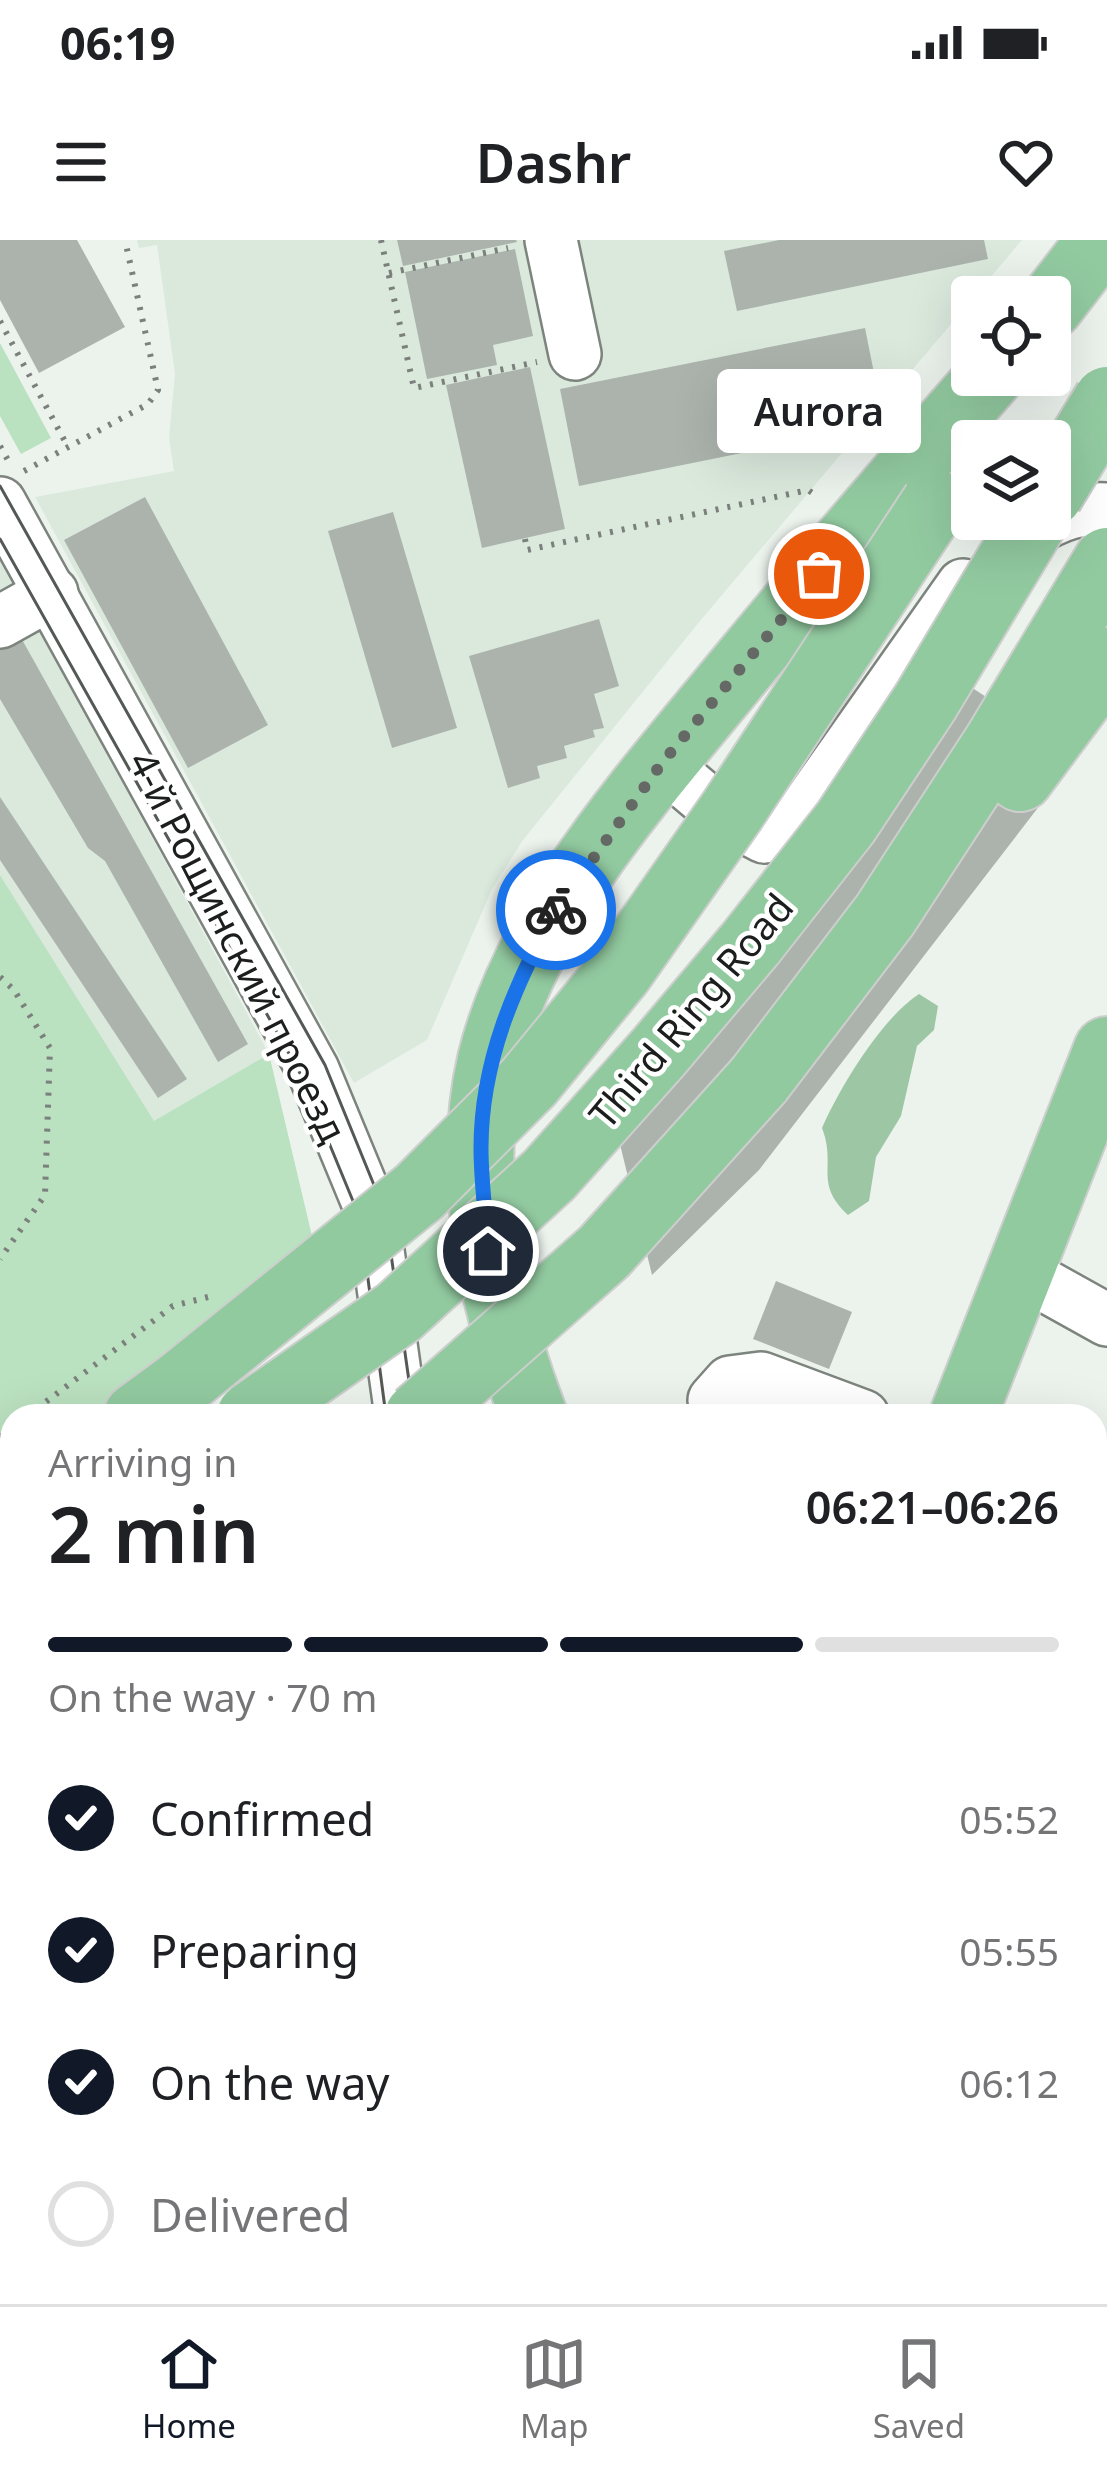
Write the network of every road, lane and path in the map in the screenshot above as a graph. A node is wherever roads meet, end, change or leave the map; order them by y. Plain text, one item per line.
1 (124, 240) edge
2 (381, 240) edge
3 (1101, 240) edge
4 (537, 242) edge
5 (388, 273) junction
6 (1071, 279) edge
7 (0, 321) edge
8 (575, 354) joint
9 (973, 396) edge
10 (1107, 400) edge
11 (68, 447) junction
12 (1071, 456) edge
13 (1071, 459) edge
14 (1107, 460) edge
15 (8, 489) edge
16 (951, 490) edge
17 (821, 499) dead end
18 (1107, 509) edge
19 (525, 539) dead end
20 (1022, 540) edge
21 (1107, 561) edge
22 (52, 593) junction
23 (0, 622) edge
24 (1107, 662) edge
25 (662, 763) junction
26 (0, 977) edge
27 (1107, 1050) edge
28 (759, 1080) junction
29 (0, 1259) edge
30 (1019, 1271) junction
31 (218, 1294) dead end
32 (1107, 1320) edge
33 (159, 1400) edge
34 (714, 1400) dead end
35 (43, 1404) edge
36 (267, 1404) edge
37 (399, 1404) edge
38 (432, 1404) edge
39 (529, 1404) edge
40 (830, 1404) edge
41 (968, 1404) edge

1 - 11 path
2 - 5 path
3 - 6 main road
4 - 5 path
4 - 8 street
5 - 8 path
7 - 11 path
9 - 25 main road
10 - 13 main road, bridge
11 - 15 path
12 - 14 main road
15 - 22 street, 4-й Рощинский проезд
16 - 33 main road, bridge
17 - 19 path
18 - 25 street
20 - 36 main road, Third Ring Road, bridge
21 - 28 main road
22 - 23 street
22 - 37 street, 4-й Рощинский проезд
24 - 28 main road
25 - 39 main road
26 - 29 path
27 - 30 main road
28 - 38 main road, bridge
30 - 32 street
30 - 41 main road
31 - 35 path
34 - 40 street

